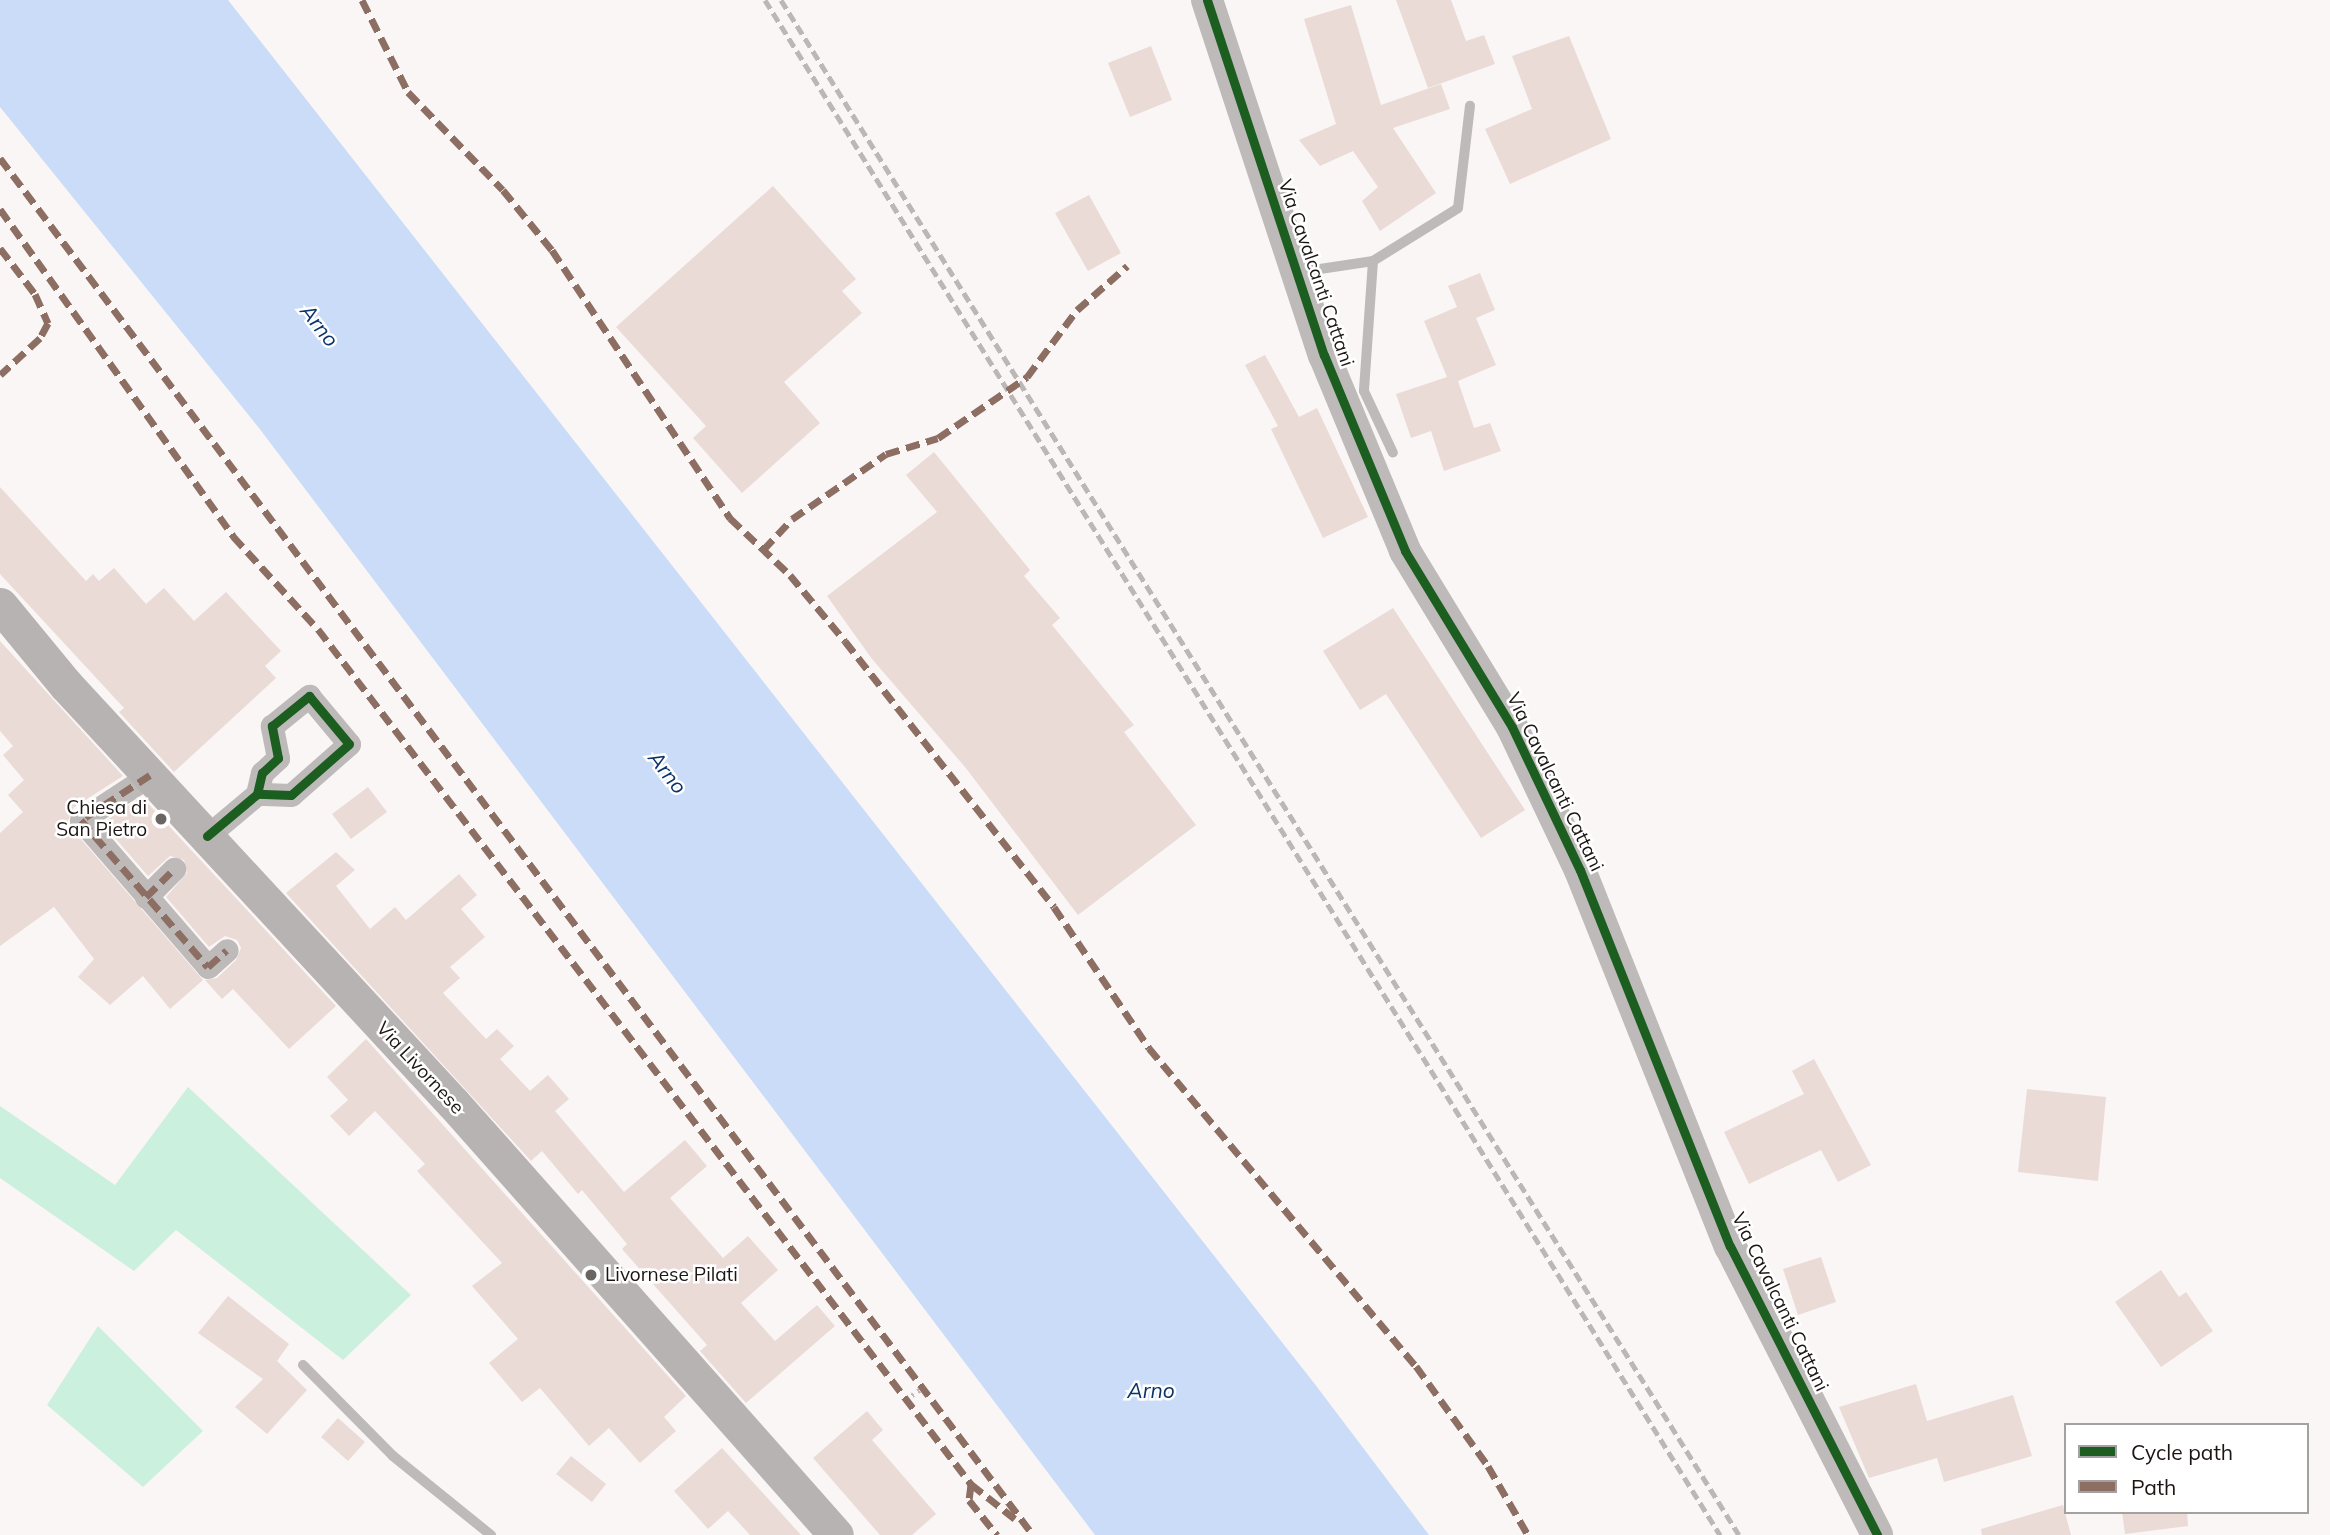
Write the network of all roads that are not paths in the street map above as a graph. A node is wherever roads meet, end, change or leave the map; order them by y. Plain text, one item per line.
1 (1207, 0) edge
2 (1469, 106) dead end
3 (1373, 261) junction
4 (1297, 272) junction
5 (1393, 453) dead end
6 (0, 605) edge
7 (150, 775) junction
8 (257, 794) junction
9 (207, 836) junction
10 (174, 869) dead end
11 (146, 897) junction
12 (227, 950) dead end
13 (303, 1365) dead end
14 (491, 1535) edge
15 (836, 1535) edge
16 (1877, 1535) edge

1 - 4 street, Via Cavalcanti Cattani
2 - 3 lane
3 - 4 lane
3 - 5 lane
4 - 16 street, Via Cavalcanti Cattani
6 - 7 main road, Via Livornese
7 - 9 main road, Via Livornese
7 - 11 street
8 - 8 street
8 - 9 street
9 - 15 main road, Via Livornese
10 - 11 street
11 - 12 street
13 - 14 lane

